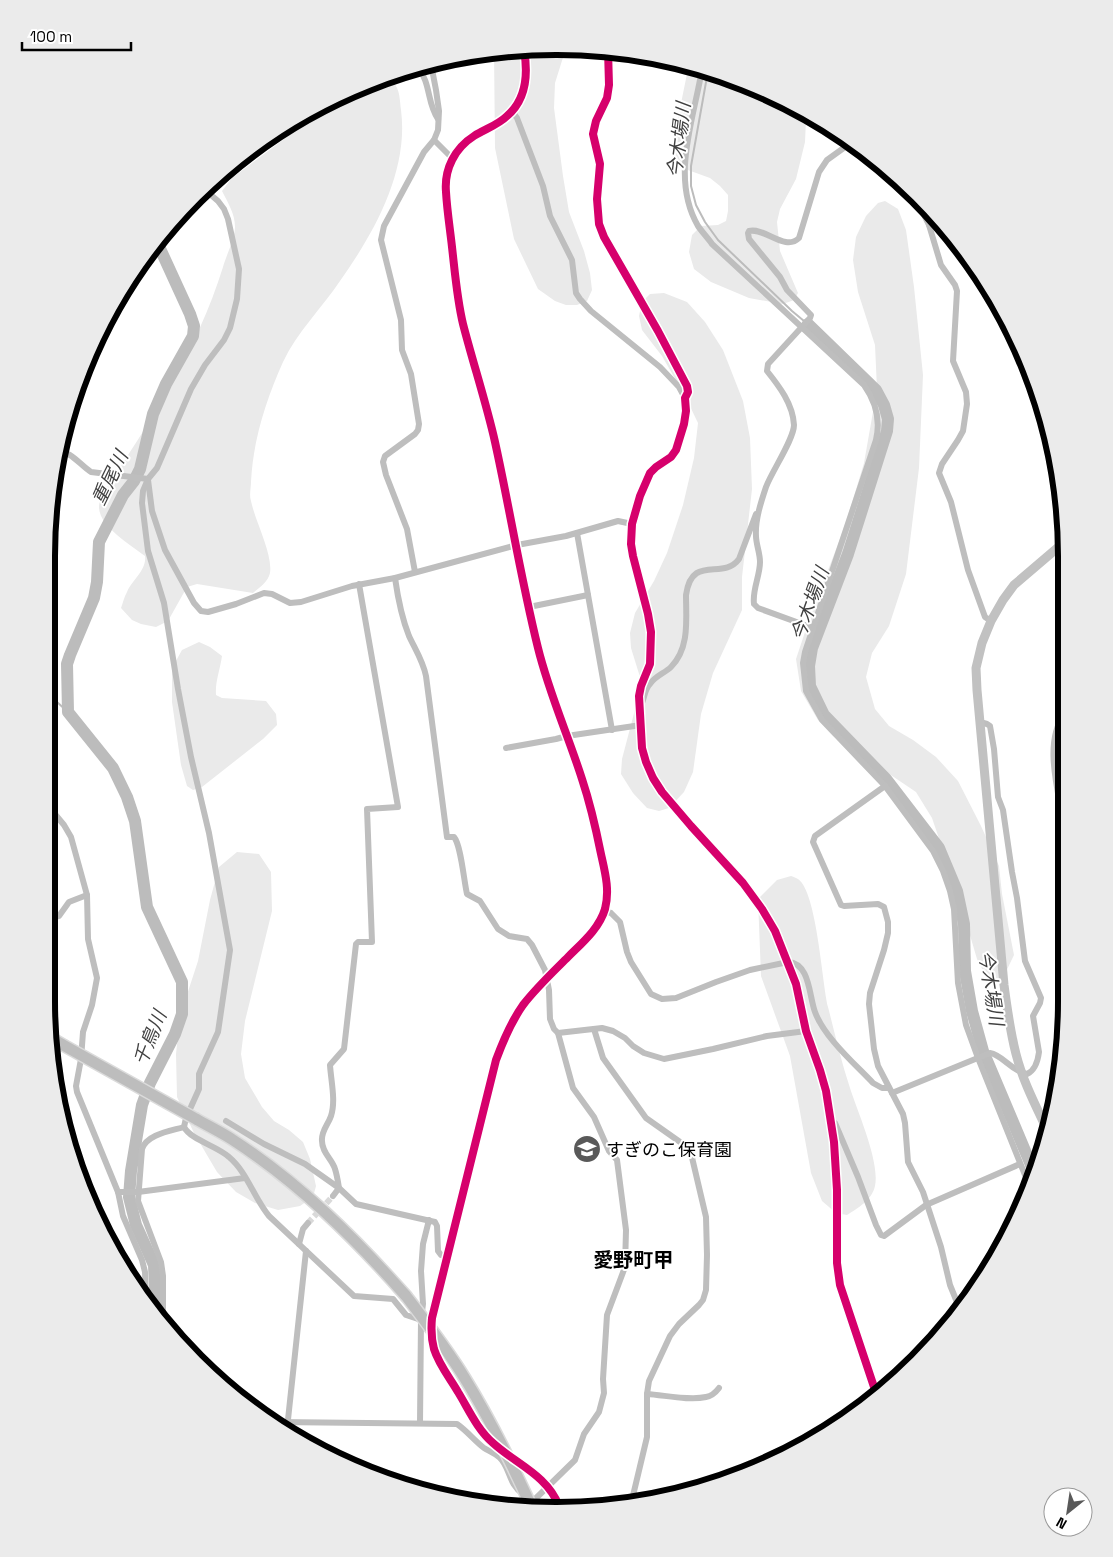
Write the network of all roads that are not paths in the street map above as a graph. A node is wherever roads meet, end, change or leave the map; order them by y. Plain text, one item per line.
1 (525, 56) edge
2 (608, 58) edge
3 (432, 71) edge
4 (422, 74) edge
5 (701, 77) edge
6 (512, 111) junction
7 (438, 120) junction
8 (434, 140) junction
9 (845, 147) edge
10 (452, 158) junction
11 (210, 194) edge
12 (925, 217) edge
13 (932, 224) edge
14 (929, 225) junction
15 (802, 327) junction
16 (685, 398) junction
17 (66, 453) edge
18 (148, 479) junction
19 (758, 512) junction
20 (632, 524) junction
21 (577, 533) junction
22 (517, 545) junction
23 (1058, 550) edge
24 (415, 572) junction
25 (396, 578) junction
26 (359, 584) junction
27 (588, 595) junction
28 (529, 607) junction
29 (991, 621) junction
30 (813, 628) junction
31 (640, 706) junction
32 (980, 722) junction
33 (641, 725) junction
34 (1058, 727) edge
35 (612, 730) junction
36 (567, 736) junction
37 (506, 748) dead end
38 (885, 786) junction
39 (1058, 788) edge
40 (55, 814) edge
41 (87, 895) junction
42 (604, 911) junction
43 (55, 917) edge
44 (788, 962) junction
45 (546, 979) junction
46 (594, 1030) junction
47 (806, 1031) junction
48 (558, 1032) junction
49 (57, 1041) edge
50 (982, 1056) junction
51 (1022, 1073) junction
52 (891, 1090) junction
53 (830, 1120) junction
54 (226, 1121) dead end
55 (1043, 1121) edge
56 (184, 1127) junction
57 (1020, 1164) junction
58 (1026, 1176) edge
59 (245, 1178) junction
60 (339, 1188) junction
61 (120, 1192) junction
62 (137, 1192) junction
63 (333, 1196) tunnel mouth
64 (926, 1205) junction
65 (429, 1220) junction
66 (308, 1223) tunnel mouth
67 (299, 1244) junction
68 (306, 1251) junction
69 (447, 1256) junction
70 (145, 1286) edge
71 (957, 1302) edge
72 (163, 1311) edge
73 (421, 1320) junction
74 (719, 1388) dead end
75 (874, 1388) edge
76 (647, 1394) junction
77 (287, 1423) edge
78 (420, 1423) junction
79 (292, 1426) edge
80 (547, 1487) junction
81 (633, 1496) edge
82 (527, 1501) edge
83 (529, 1501) edge
84 (533, 1501) edge
85 (556, 1502) edge

1 - 6 street
2 - 16 street
3 - 7 street
4 - 7 street
5 - 15 street
6 - 10 street
6 - 16 street
7 - 8 street
8 - 10 street
8 - 24 street
9 - 15 street
10 - 22 street
11 - 18 street
12 - 14 street
13 - 14 street
14 - 29 street
15 - 19 street
15 - 30 street
16 - 20 street
17 - 18 street
18 - 26 street
18 - 56 street
19 - 30 street
19 - 31 street
20 - 21 street
20 - 31 street
21 - 22 street
21 - 27 street
22 - 24 street
22 - 28 street
23 - 29 street
24 - 25 street
25 - 26 street
25 - 45 street
26 - 60 street
27 - 28 street
27 - 35 street
28 - 36 street
29 - 32 street
30 - 38 street
31 - 33 street
32 - 51 street
32 - 51 street
33 - 35 street
33 - 44 street
34 - 39 street
35 - 36 street
36 - 37 street
36 - 42 street
38 - 50 street
38 - 52 street
40 - 41 street
41 - 43 street
41 - 61 street
42 - 44 street
42 - 45 street
44 - 47 street
44 - 52 street
45 - 48 street
45 - 69 street
46 - 47 street
46 - 48 street
46 - 76 street
47 - 53 street
48 - 80 street
49 - 83 highway, bridge
50 - 51 street
50 - 52 street
50 - 57 street
51 - 55 street
52 - 64 street
53 - 64 street
53 - 75 street
54 - 60 street
56 - 59 street
56 - 62 street
57 - 58 street
57 - 64 street
59 - 62 street
59 - 67 street
60 - 63 street
60 - 65 street
61 - 62 street
61 - 70 street
62 - 72 street
64 - 71 street
65 - 69 street
65 - 73 street
66 - 67 street
67 - 68 street
68 - 73 street
68 - 77 street
69 - 80 street
73 - 78 street
74 - 76 street
76 - 81 street
78 - 79 street
78 - 82 street
80 - 84 street
80 - 85 street

